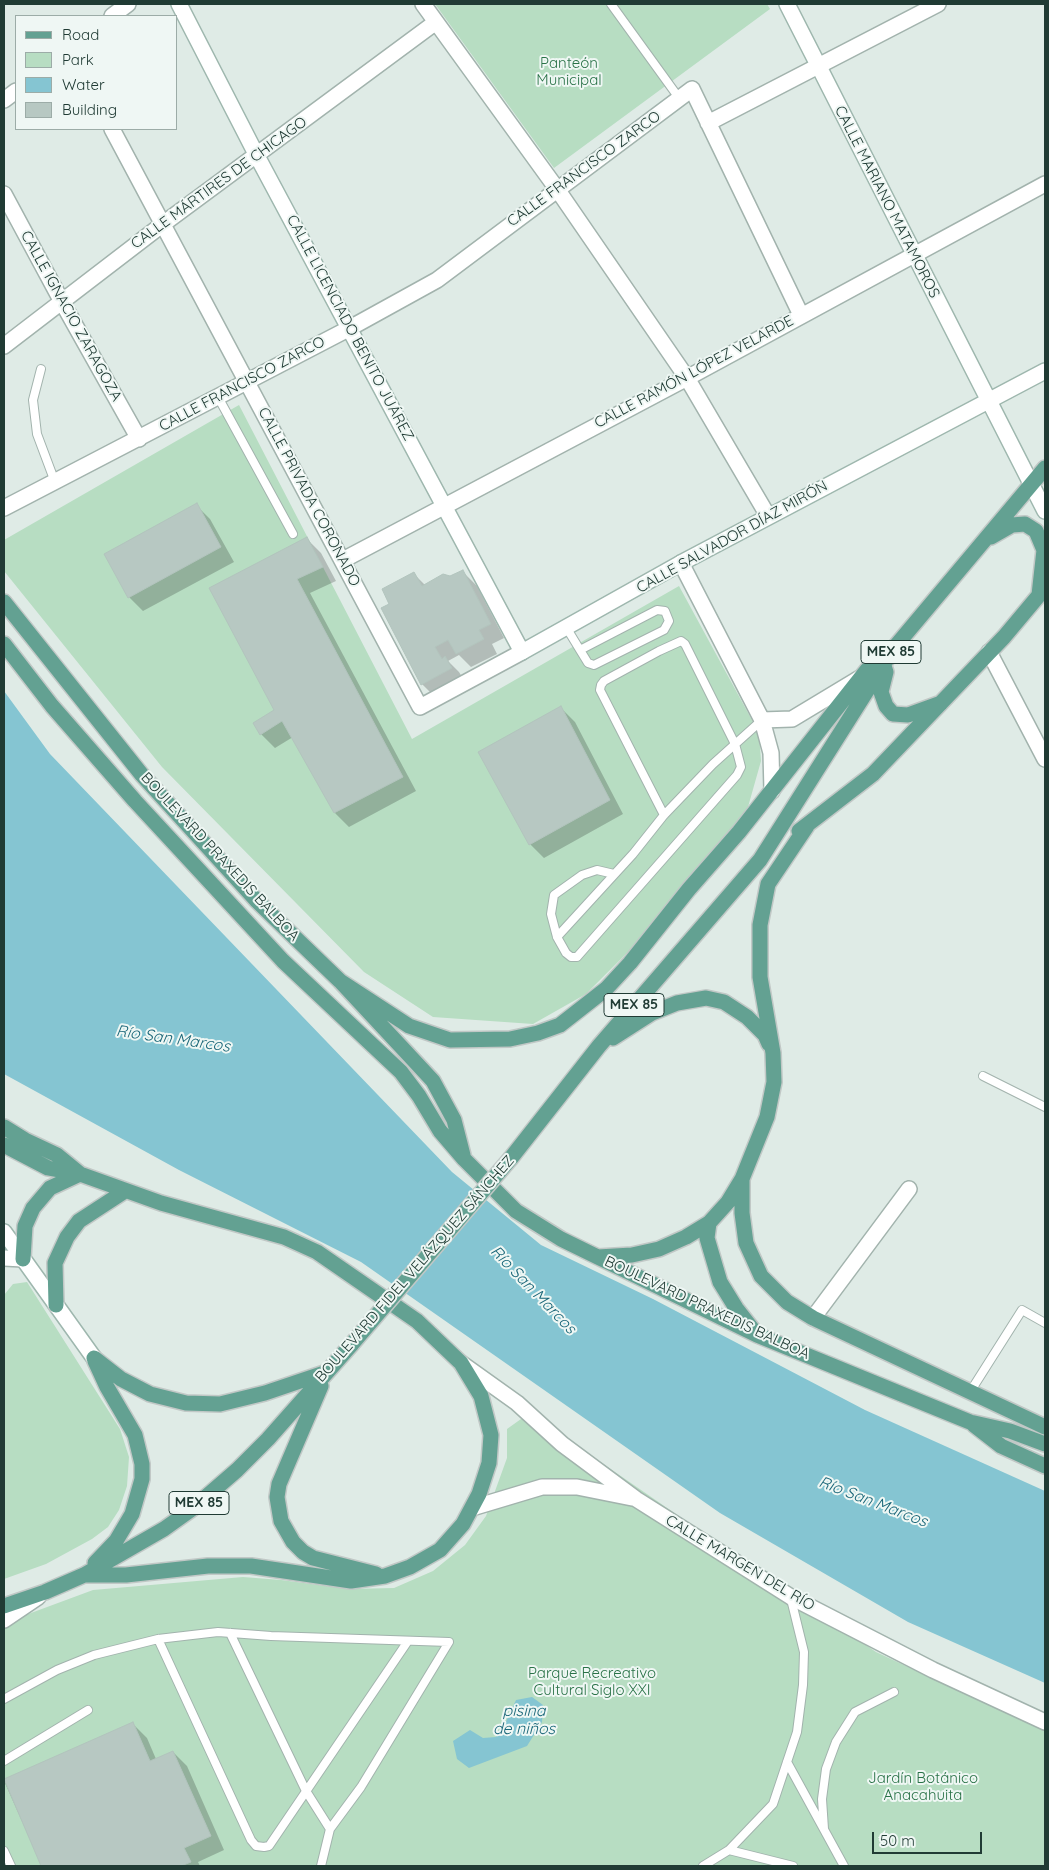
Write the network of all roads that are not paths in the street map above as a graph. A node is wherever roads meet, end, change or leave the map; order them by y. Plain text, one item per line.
1 (128, 4) edge
2 (179, 4) edge
3 (423, 4) edge
4 (611, 4) edge
5 (788, 4) edge
6 (938, 4) edge
7 (113, 15) edge
8 (436, 22) junction
9 (818, 66) junction
10 (15, 92) edge
11 (679, 98) junction
12 (4, 100) edge
13 (708, 123) junction
14 (113, 130) edge
15 (257, 156) junction
16 (1045, 184) edge
17 (557, 189) junction
18 (4, 194) edge
19 (163, 224) junction
20 (914, 256) junction
21 (62, 302) junction
22 (801, 315) junction
23 (350, 328) junction
24 (4, 346) edge
25 (41, 369) dead end
26 (1045, 371) edge
27 (687, 378) junction
28 (248, 381) junction
29 (218, 397) junction
30 (988, 400) junction
31 (139, 439) junction
32 (1045, 468) edge
33 (55, 482) junction
34 (1031, 485) junction
35 (444, 505) junction
36 (4, 508) edge
37 (1045, 510) edge
38 (768, 516) junction
39 (293, 534) dead end
40 (980, 544) junction
41 (342, 560) junction
42 (681, 563) junction
43 (1042, 592) edge
44 (4, 602) edge
45 (566, 627) junction
46 (4, 644) edge
47 (580, 650) junction
48 (522, 652) junction
49 (990, 652) junction
50 (884, 666) junction
51 (860, 678) junction
52 (83, 703) junction
53 (941, 703) junction
54 (420, 707) joint
55 (64, 718) junction
56 (762, 720) junction
57 (735, 744) junction
58 (1045, 759) edge
59 (772, 791) junction
60 (664, 815) junction
61 (807, 826) junction
62 (763, 856) junction
63 (614, 874) junction
64 (557, 937) junction
65 (340, 981) junction
66 (599, 1046) junction
67 (773, 1053) junction
68 (983, 1076) dead end
69 (1045, 1107) edge
70 (4, 1127) edge
71 (4, 1145) edge
72 (464, 1159) junction
73 (80, 1174) junction
74 (742, 1178) junction
75 (909, 1189) dead end
76 (125, 1192) junction
77 (709, 1223) junction
78 (4, 1232) edge
79 (596, 1257) junction
80 (4, 1258) edge
81 (23, 1259) junction
82 (56, 1305) junction
83 (813, 1318) junction
84 (1045, 1323) edge
85 (757, 1335) junction
86 (94, 1358) junction
87 (461, 1363) junction
88 (328, 1371) junction
89 (970, 1392) junction
90 (970, 1422) junction
91 (1045, 1427) edge
92 (1045, 1444) edge
93 (1045, 1466) edge
94 (636, 1499) junction
95 (472, 1508) junction
96 (84, 1575) junction
97 (385, 1576) junction
98 (45, 1592) junction
99 (791, 1596) junction
100 (4, 1606) edge
101 (4, 1620) edge
102 (230, 1633) junction
103 (158, 1639) junction
104 (408, 1641) junction
105 (894, 1692) dead end
106 (4, 1699) edge
107 (88, 1710) dead end
108 (1045, 1722) edge
109 (4, 1761) edge
110 (787, 1762) junction
111 (306, 1791) junction
112 (330, 1829) junction
113 (824, 1829) junction
114 (729, 1850) junction
115 (4, 1851) edge
116 (10, 1866) edge
117 (321, 1866) edge
118 (703, 1866) edge
119 (793, 1866) edge
120 (844, 1866) edge

1 - 7 street
2 - 15 street, CALLE LICENCIADO BENITO JUÁREZ
3 - 8 street
4 - 11 lane
5 - 9 street, CALLE MARIANO MATAMOROS
6 - 9 street
8 - 15 street, CALLE MÁRTIRES DE CHICAGO
8 - 17 street
9 - 13 street
9 - 20 street, CALLE MARIANO MATAMOROS
10 - 12 street
11 - 13 street, CALLE FRANCISCO ZARCO
11 - 17 street, CALLE FRANCISCO ZARCO
13 - 22 street
14 - 19 street, CALLE PRIVADA CORONADO
15 - 19 street, CALLE MÁRTIRES DE CHICAGO
15 - 23 street, CALLE LICENCIADO BENITO JUÁREZ
16 - 20 street, CALLE RAMÓN LÓPEZ VELARDE
17 - 23 street, CALLE FRANCISCO ZARCO
17 - 27 street
18 - 21 street, CALLE IGNACIO ZARAGOZA
19 - 21 street, CALLE MÁRTIRES DE CHICAGO
19 - 28 street, CALLE PRIVADA CORONADO
20 - 22 street, CALLE RAMÓN LÓPEZ VELARDE
20 - 30 street, CALLE MARIANO MATAMOROS
21 - 24 street, CALLE MÁRTIRES DE CHICAGO
21 - 31 street, CALLE IGNACIO ZARAGOZA
22 - 27 street, CALLE RAMÓN LÓPEZ VELARDE
23 - 28 street, CALLE FRANCISCO ZARCO
23 - 35 street, CALLE LICENCIADO BENITO JUÁREZ
25 - 33 lane
26 - 30 street, CALLE SALVADOR DÍAZ MIRÓN
27 - 35 street, CALLE RAMÓN LÓPEZ VELARDE
27 - 38 street
28 - 29 street, CALLE FRANCISCO ZARCO
28 - 41 street, CALLE PRIVADA CORONADO
29 - 31 street, CALLE FRANCISCO ZARCO
29 - 39 lane
30 - 34 street, CALLE MARIANO MATAMOROS
30 - 38 street, CALLE SALVADOR DÍAZ MIRÓN
31 - 33 street, CALLE FRANCISCO ZARCO
32 - 34 main road, BOULEVARD FIDEL VELÁZQUEZ SÁNCHEZ / MEX 85
33 - 36 street, CALLE FRANCISCO ZARCO
34 - 37 street, CALLE MARIANO MATAMOROS
34 - 40 main road, BOULEVARD FIDEL VELÁZQUEZ SÁNCHEZ / MEX 85
35 - 41 street, CALLE RAMÓN LÓPEZ VELARDE
35 - 48 street, CALLE LICENCIADO BENITO JUÁREZ
38 - 42 street, CALLE SALVADOR DÍAZ MIRÓN
40 - 43 main road
40 - 50 main road, BOULEVARD FIDEL VELÁZQUEZ SÁNCHEZ / MEX 85
41 - 54 street, CALLE PRIVADA CORONADO
42 - 45 street, CALLE SALVADOR DÍAZ MIRÓN
42 - 56 street
43 - 49 main road, BOULEVARD FIDEL VELÁZQUEZ SÁNCHEZ / MEX 85
44 - 52 main road, BOULEVARD PRAXEDIS BALBOA
45 - 47 lane
45 - 48 street, CALLE SALVADOR DÍAZ MIRÓN
46 - 55 main road, BOULEVARD PRAXEDIS BALBOA
47 - 47 lane
48 - 54 street, CALLE SALVADOR DÍAZ MIRÓN
49 - 53 main road, BOULEVARD FIDEL VELÁZQUEZ SÁNCHEZ / MEX 85
49 - 58 street
50 - 51 main road
50 - 53 main road
50 - 62 main road, BOULEVARD FIDEL VELÁZQUEZ SÁNCHEZ / MEX 85
51 - 56 street
51 - 59 main road
52 - 55 main road
52 - 65 main road, BOULEVARD PRAXEDIS BALBOA
53 - 61 main road, BOULEVARD FIDEL VELÁZQUEZ SÁNCHEZ / MEX 85
55 - 72 main road, BOULEVARD PRAXEDIS BALBOA
56 - 57 lane
56 - 59 street
57 - 60 lane
57 - 60 lane
57 - 64 lane
59 - 65 main road
60 - 63 lane
61 - 62 main road, BOULEVARD FIDEL VELÁZQUEZ SÁNCHEZ / MEX 85
61 - 67 main road
62 - 66 main road, BOULEVARD FIDEL VELÁZQUEZ SÁNCHEZ / MEX 85
63 - 64 lane
63 - 64 lane
65 - 72 main road, BOULEVARD PRAXEDIS BALBOA
66 - 67 main road
66 - 88 main road, BOULEVARD FIDEL VELÁZQUEZ SÁNCHEZ / MEX 85, bridge
67 - 74 main road
68 - 69 lane
70 - 73 main road
71 - 73 main road
72 - 79 main road, BOULEVARD PRAXEDIS BALBOA
73 - 76 main road
73 - 81 main road
74 - 77 main road
74 - 83 main road
75 - 83 street
76 - 82 main road
76 - 87 main road
77 - 79 main road
77 - 85 main road
78 - 81 street
79 - 85 main road, BOULEVARD PRAXEDIS BALBOA
80 - 81 street
81 - 82 street
82 - 86 street
83 - 89 main road
84 - 89 lane
85 - 90 main road, BOULEVARD PRAXEDIS BALBOA
86 - 88 main road
86 - 96 main road
87 - 94 street, CALLE MARGEN DEL RÍO
87 - 95 main road
88 - 96 main road, BOULEVARD FIDEL VELÁZQUEZ SÁNCHEZ / MEX 85
88 - 97 main road
89 - 91 main road
90 - 92 main road, BOULEVARD PRAXEDIS BALBOA
90 - 93 main road, BOULEVARD PRAXEDIS BALBOA
94 - 95 street
94 - 99 street, CALLE MARGEN DEL RÍO
95 - 97 main road
96 - 97 main road
96 - 98 main road, BOULEVARD FIDEL VELÁZQUEZ SÁNCHEZ / MEX 85
98 - 100 main road, BOULEVARD FIDEL VELÁZQUEZ SÁNCHEZ / MEX 85
98 - 101 street
99 - 108 street, CALLE MARGEN DEL RÍO
99 - 110 lane
102 - 103 lane
102 - 104 lane
102 - 111 lane
103 - 106 lane
103 - 111 lane
104 - 111 lane
104 - 112 lane
105 - 113 lane
107 - 109 lane
110 - 113 lane
110 - 114 lane
111 - 112 lane
112 - 117 lane
113 - 120 lane
114 - 118 lane
114 - 119 lane
115 - 116 lane

